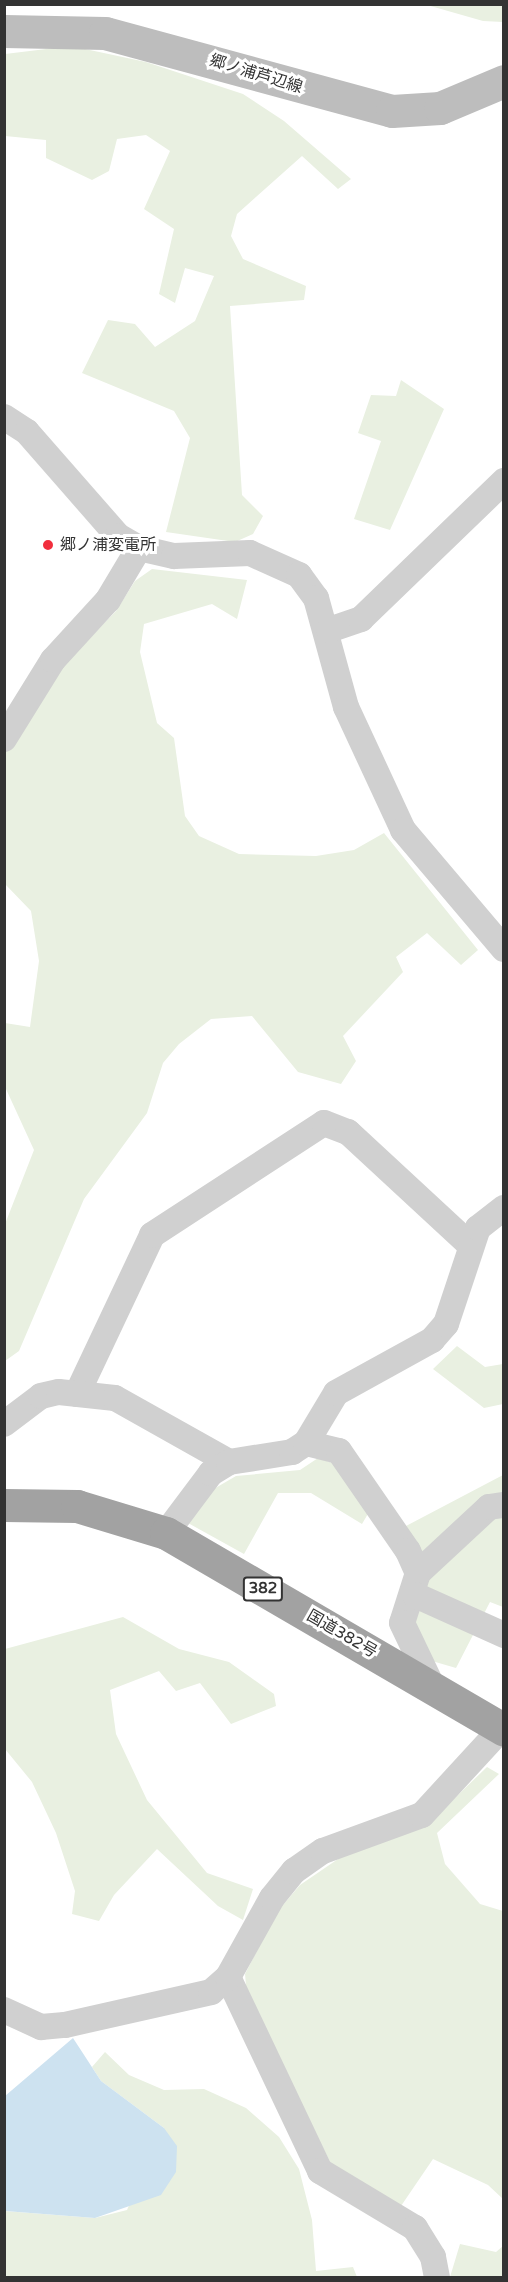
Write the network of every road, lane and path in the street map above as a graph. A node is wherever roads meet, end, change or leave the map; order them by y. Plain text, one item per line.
1 (4, 32) edge
2 (504, 81) edge
3 (4, 417) edge
4 (504, 481) edge
5 (139, 548) junction
6 (329, 630) junction
7 (4, 739) edge
8 (504, 949) edge
9 (504, 1208) edge
10 (470, 1245) junction
11 (77, 1394) junction
12 (4, 1424) edge
13 (306, 1443) junction
14 (229, 1462) junction
15 (4, 1505) edge
16 (504, 1505) edge
17 (166, 1533) junction
18 (416, 1584) junction
19 (504, 1635) edge
20 (432, 1686) junction
21 (502, 1730) edge
22 (228, 1977) junction
23 (4, 2010) edge
24 (437, 2277) edge

1 - 2 main road, 郷ノ浦芦辺線
3 - 5 street
4 - 6 street
5 - 6 street
5 - 7 street
6 - 8 street
9 - 10 street
10 - 11 street
10 - 13 street
11 - 12 street
11 - 14 street
13 - 14 street
13 - 18 street
14 - 17 street
15 - 17 highway, 国道382号 / 382
16 - 18 street
17 - 20 highway, 国道382号 / 382
18 - 19 street
18 - 20 street
20 - 21 highway, 国道382号 / 382
21 - 22 street
22 - 23 street
22 - 24 street

